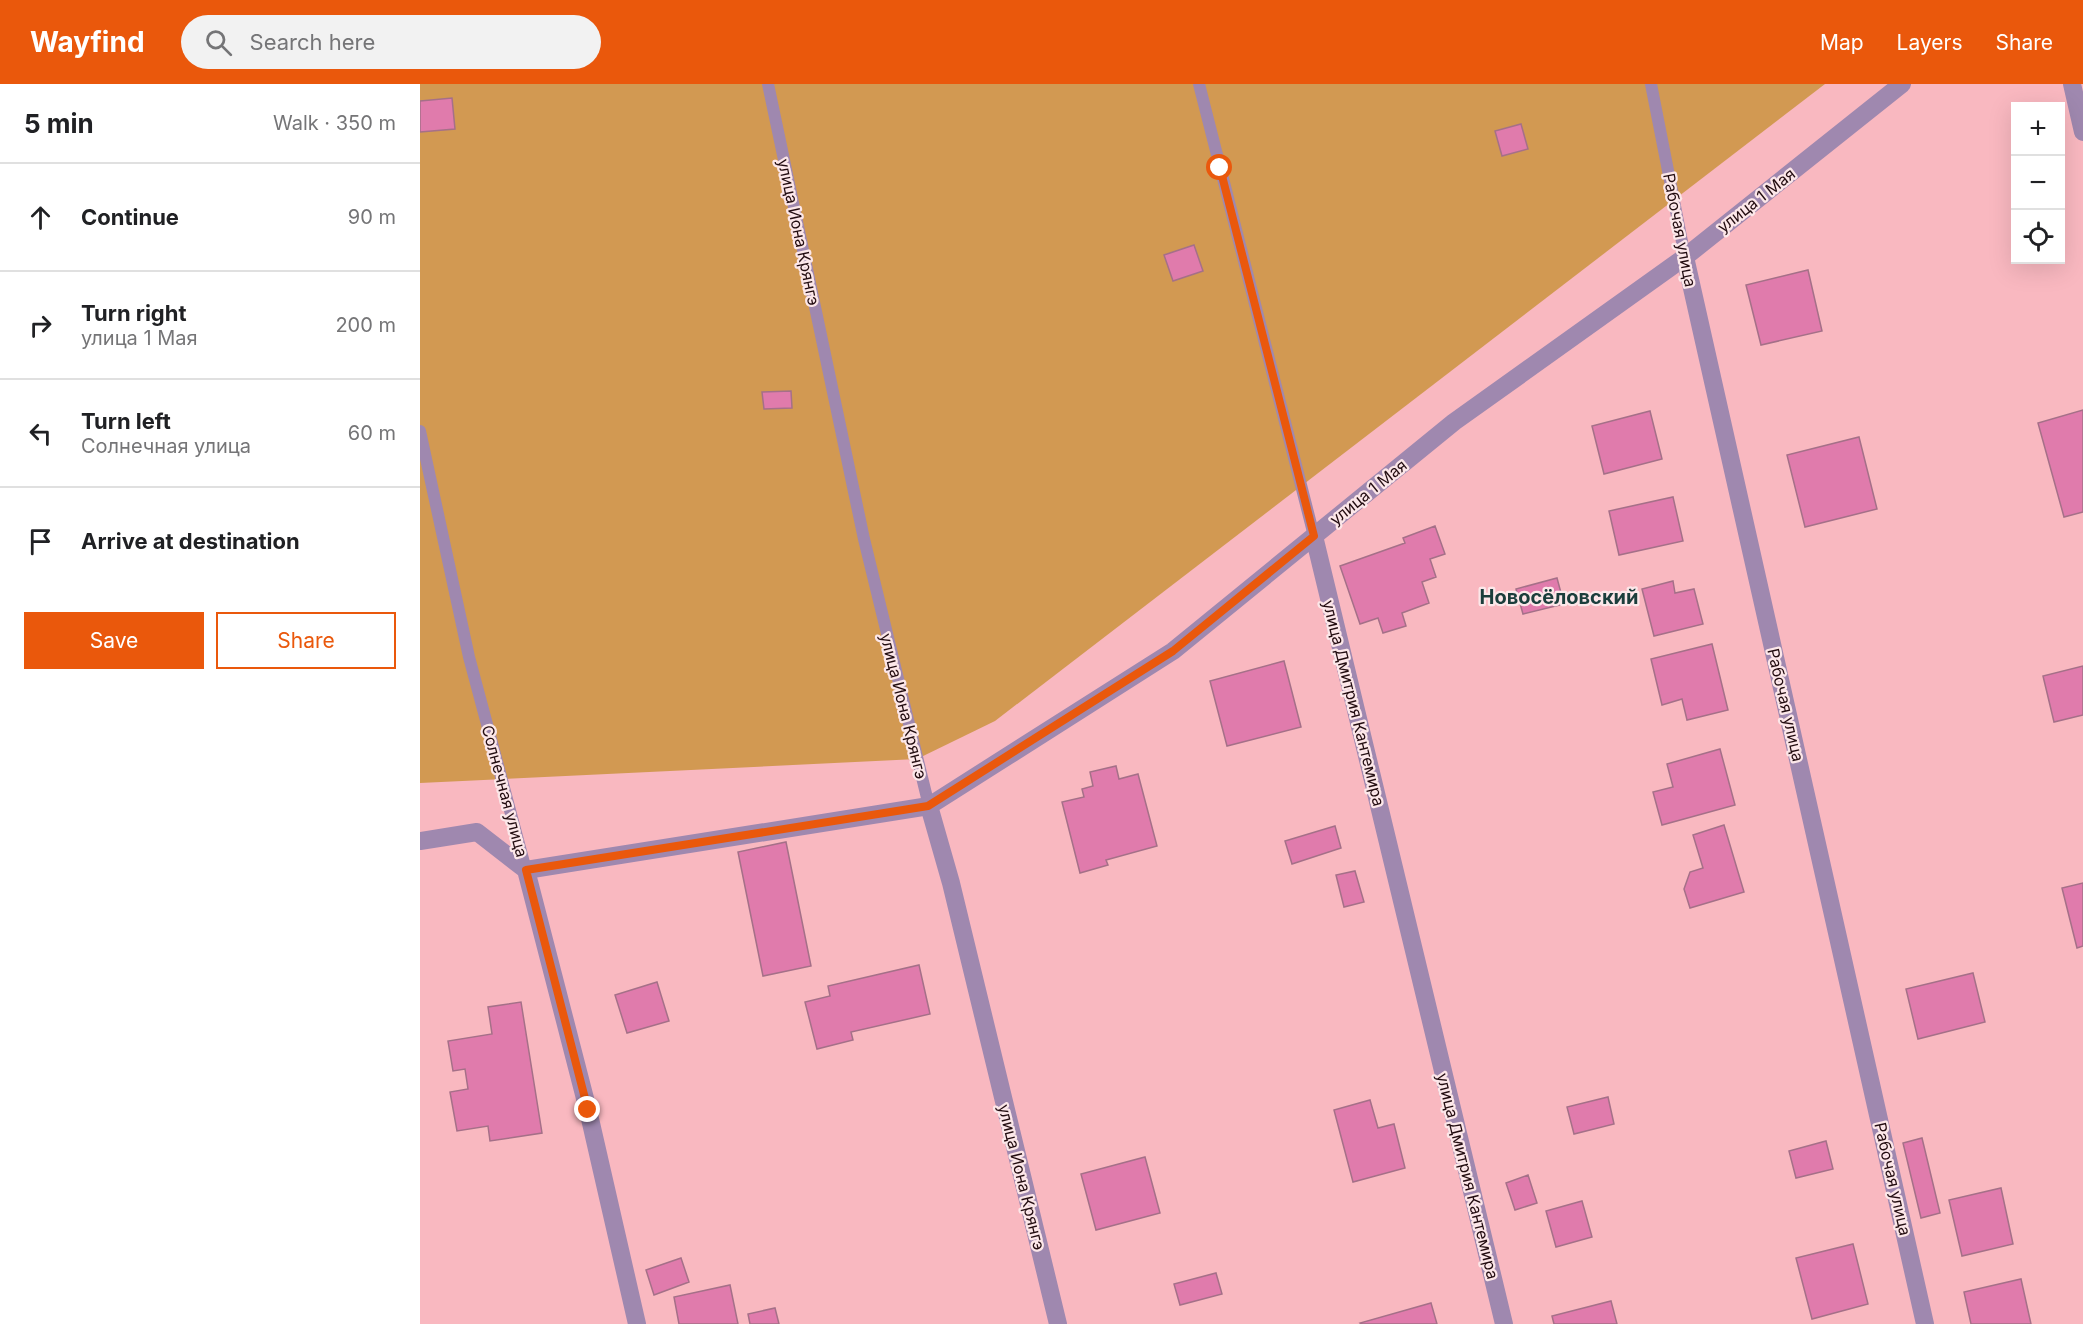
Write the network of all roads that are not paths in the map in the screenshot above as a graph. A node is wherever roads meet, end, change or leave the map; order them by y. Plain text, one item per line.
1 (768, 84) edge
2 (1200, 84) edge
3 (1652, 84) edge
4 (1902, 84) edge
5 (2072, 84) edge
6 (2083, 132) edge
7 (1685, 257) junction
8 (420, 431) edge
9 (1314, 536) junction
10 (928, 806) junction
11 (420, 841) edge
12 (526, 870) junction
13 (637, 1324) edge
14 (1058, 1324) edge
15 (1503, 1324) edge
16 (1925, 1324) edge

1 - 10 lane, улица Иона Крянгэ
2 - 9 lane, улица Дмитрия Кантемира
3 - 7 lane, Рабочая улица
4 - 7 street, улица 1 Мая
5 - 6 street
7 - 9 street, улица 1 Мая
7 - 16 street, Рабочая улица
8 - 12 lane, Солнечная улица
9 - 10 street, улица 1 Мая
9 - 15 street, улица Дмитрия Кантемира
10 - 12 street, улица 1 Мая
10 - 14 street, улица Иона Крянгэ
11 - 12 street
12 - 13 street, Солнечная улица

